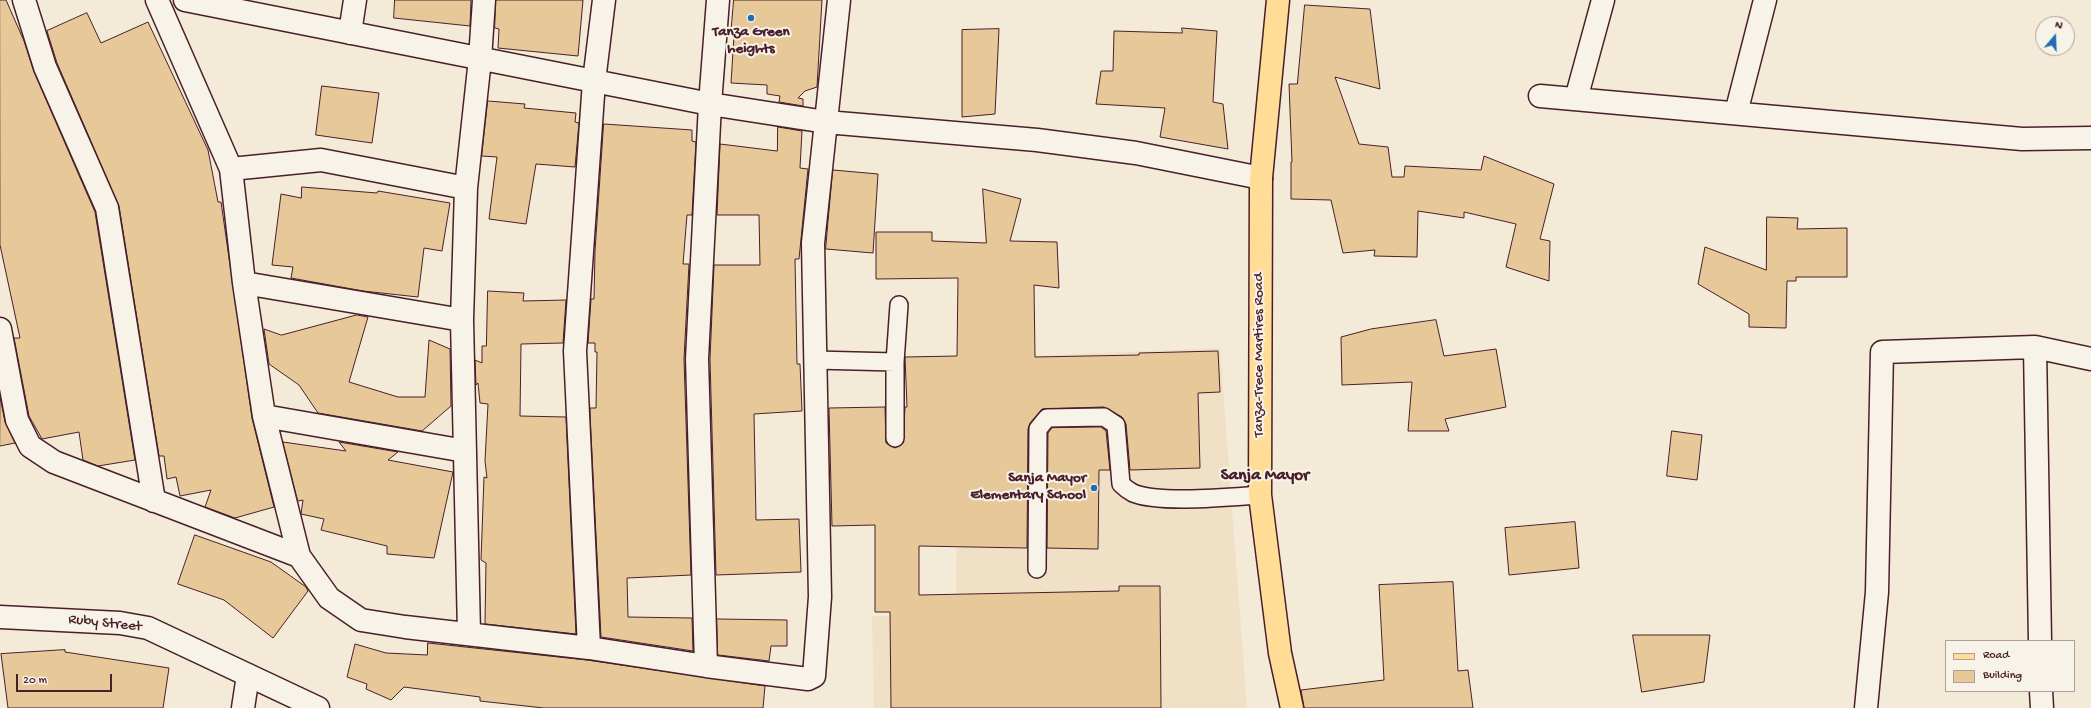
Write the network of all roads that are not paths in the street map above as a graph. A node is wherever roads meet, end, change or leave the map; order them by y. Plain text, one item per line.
1 (24, 0) edge
2 (157, 0) edge
3 (184, 0) edge
4 (355, 0) edge
5 (484, 0) edge
6 (604, 0) edge
7 (718, 0) edge
8 (839, 0) edge
9 (1278, 0) edge
10 (1604, 0) edge
11 (1766, 0) edge
12 (246, 6) edge
13 (350, 33) junction
14 (480, 59) junction
15 (594, 81) junction
16 (1540, 96) dead end
17 (1576, 99) junction
18 (710, 104) junction
19 (1736, 113) junction
20 (826, 122) junction
21 (2091, 138) edge
22 (231, 169) junction
23 (1261, 178) junction
24 (466, 188) junction
25 (244, 283) junction
26 (899, 305) dead end
27 (462, 320) junction
28 (0, 329) edge
29 (2035, 347) junction
30 (2091, 359) edge
31 (815, 360) junction
32 (895, 362) junction
33 (264, 416) junction
34 (896, 438) dead end
35 (465, 452) junction
36 (1260, 495) junction
37 (154, 501) junction
38 (298, 556) junction
39 (1037, 569) dead end
40 (0, 617) edge
41 (469, 634) junction
42 (2040, 640) edge
43 (589, 648) junction
44 (706, 666) junction
45 (248, 675) junction
46 (2041, 692) edge
47 (242, 708) edge
48 (318, 708) edge
49 (1292, 708) edge
50 (1866, 708) edge
51 (2042, 708) edge

1 - 37 street
2 - 22 street
3 - 12 street
4 - 13 street
5 - 14 street
6 - 15 street
7 - 18 street
8 - 20 street
9 - 23 main road, Tanza-Trece Martires Road
10 - 17 street
11 - 19 street
12 - 13 street
13 - 14 street
14 - 15 street
14 - 24 street
15 - 18 street
15 - 43 street
16 - 17 street
17 - 19 street
18 - 20 street
18 - 44 street
19 - 21 street
20 - 23 street
20 - 31 street
22 - 24 street
22 - 25 street
23 - 36 main road, Tanza-Trece Martires Road
24 - 27 street
25 - 27 street
25 - 33 street
26 - 32 lane
27 - 35 street
28 - 37 street
29 - 30 street
29 - 42 street
29 - 50 street
31 - 32 lane
31 - 44 street
32 - 34 lane
33 - 35 street
33 - 38 street
35 - 41 street
36 - 39 lane
36 - 49 main road, Tanza-Trece Martires Road
37 - 38 street
38 - 41 street
40 - 45 street, Ruby Street
41 - 43 street
43 - 44 street
45 - 47 street
45 - 48 street, Ruby Street
46 - 51 street

